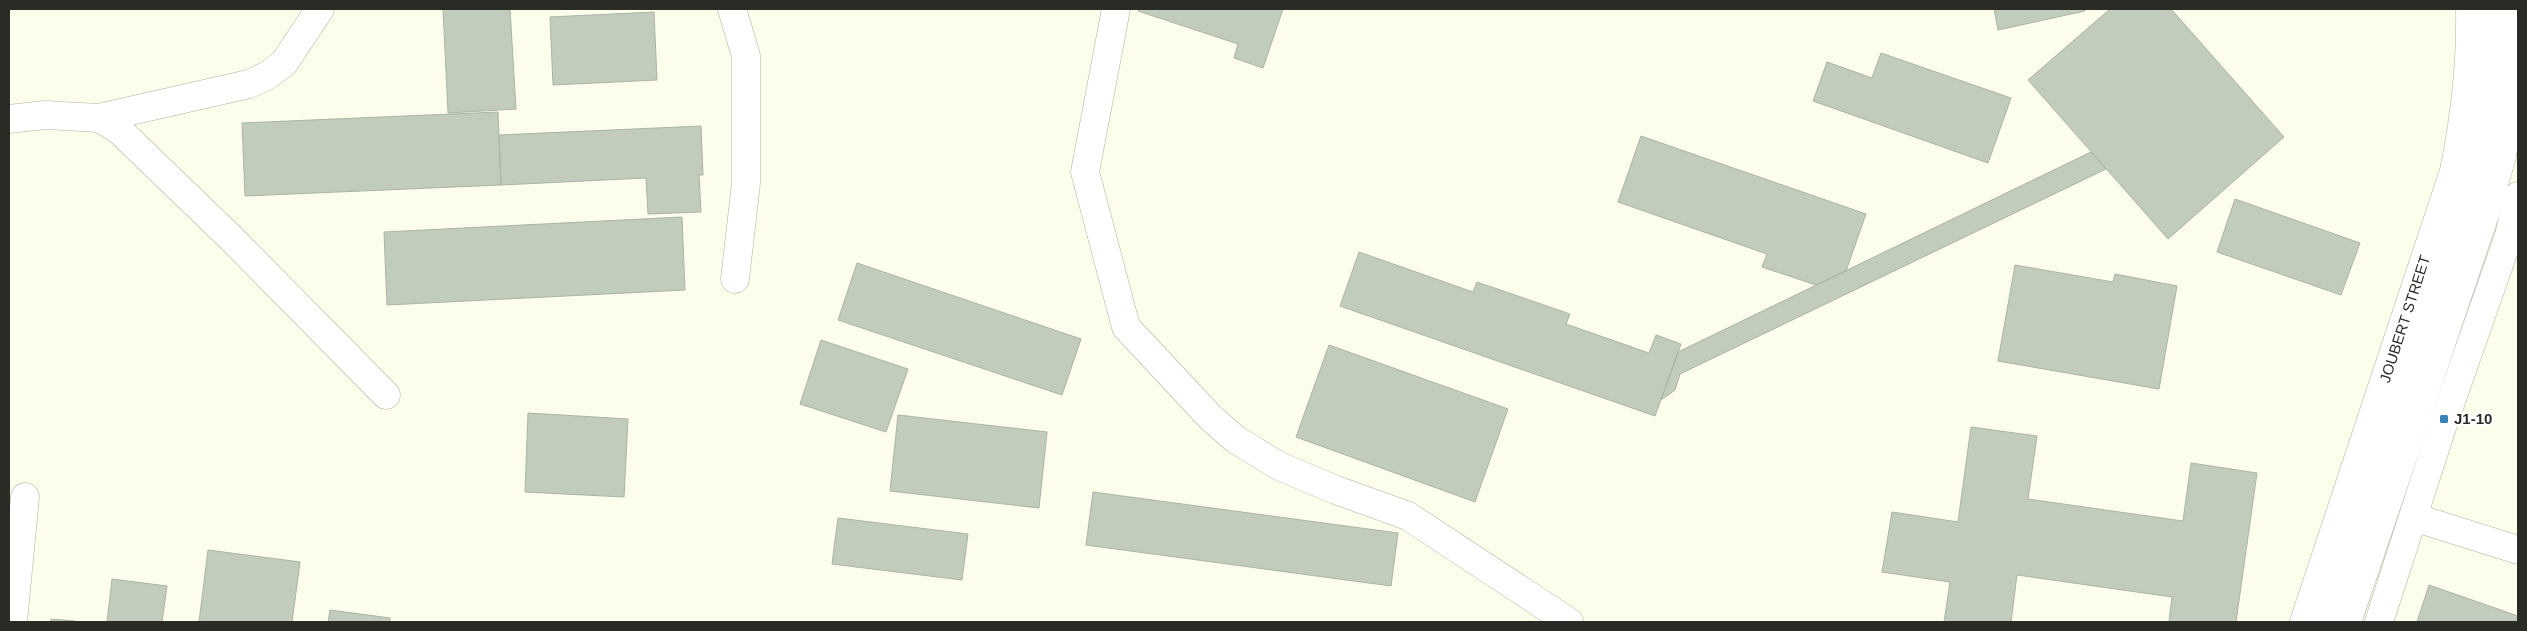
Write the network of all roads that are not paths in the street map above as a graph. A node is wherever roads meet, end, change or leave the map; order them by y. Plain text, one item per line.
1 (320, 9) edge
2 (732, 9) edge
3 (1116, 9) edge
4 (2470, 9) edge
5 (2494, 9) edge
6 (2515, 9) edge
7 (99, 118) junction
8 (9, 119) edge
9 (2518, 196) edge
10 (735, 279) dead end
11 (386, 395) dead end
12 (25, 497) dead end
13 (2413, 518) junction
14 (2518, 550) edge
15 (13, 622) edge
16 (1569, 622) edge
17 (2304, 622) edge
18 (2327, 622) edge
19 (2347, 622) edge
20 (2379, 622) edge

1 - 7 main road
2 - 10 main road
3 - 16 main road
4 - 17 main road, JOUBERT STREET
5 - 18 main road
6 - 19 main road
7 - 8 main road
7 - 11 main road
9 - 13 main road
12 - 15 main road
13 - 14 main road
13 - 20 main road

